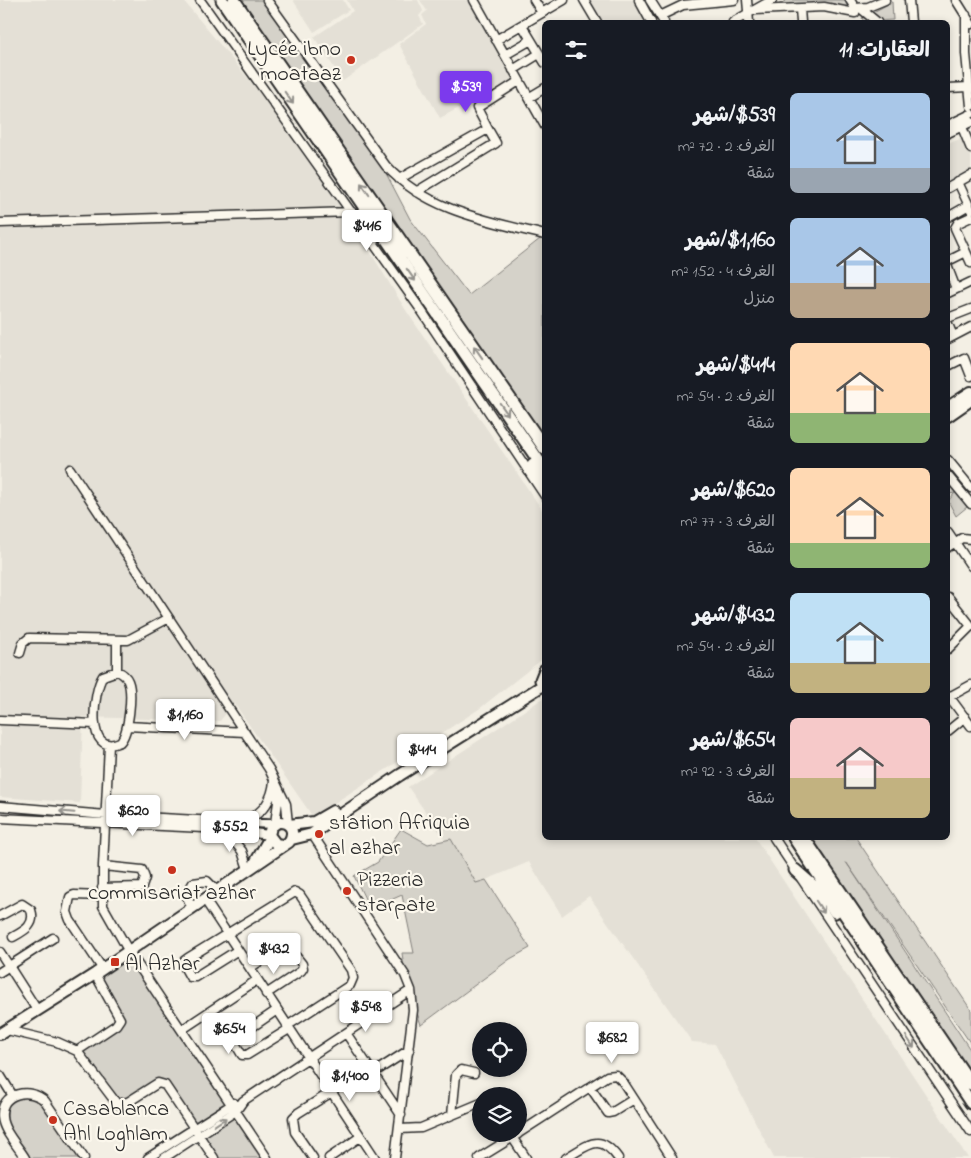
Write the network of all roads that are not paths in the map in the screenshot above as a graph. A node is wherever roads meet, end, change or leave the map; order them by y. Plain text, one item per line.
1 (200, 0) edge
2 (222, 0) edge
3 (234, 0) edge
4 (267, 0) edge
5 (474, 0) edge
6 (534, 0) edge
7 (564, 0) edge
8 (584, 0) edge
9 (639, 0) edge
10 (650, 0) edge
11 (734, 0) edge
12 (747, 0) edge
13 (772, 0) edge
14 (850, 0) edge
15 (885, 0) edge
16 (909, 0) edge
17 (956, 0) edge
18 (692, 1) edge
19 (800, 9) junction
20 (857, 10) junction
21 (751, 12) junction
22 (542, 13) junction
23 (966, 15) junction
24 (662, 19) edge
25 (596, 20) edge
26 (650, 20) edge
27 (737, 20) edge
28 (749, 20) edge
29 (800, 20) edge
30 (855, 20) edge
31 (874, 20) edge
32 (911, 20) edge
33 (522, 24) junction
34 (971, 24) edge
35 (496, 40) junction
36 (531, 40) junction
37 (539, 54) junction
38 (505, 55) junction
39 (542, 58) edge
40 (513, 70) junction
41 (519, 81) junction
42 (969, 87) junction
43 (950, 88) edge
44 (542, 90) edge
45 (530, 97) junction
46 (542, 106) edge
47 (971, 106) edge
48 (536, 110) junction
49 (971, 114) edge
50 (542, 121) edge
51 (971, 122) edge
52 (950, 124) edge
53 (962, 126) junction
54 (488, 130) junction
55 (950, 132) edge
56 (453, 149) junction
57 (971, 149) edge
58 (462, 164) junction
59 (971, 175) edge
60 (399, 179) junction
61 (958, 182) junction
62 (950, 187) edge
63 (416, 192) junction
64 (970, 207) edge
65 (352, 212) junction
66 (950, 216) edge
67 (971, 217) edge
68 (0, 223) edge
69 (542, 234) edge
70 (967, 246) edge
71 (950, 260) edge
72 (971, 263) edge
73 (950, 273) edge
74 (971, 282) edge
75 (956, 289) junction
76 (950, 292) edge
77 (971, 309) edge
78 (950, 317) edge
79 (971, 327) edge
80 (950, 337) edge
81 (967, 356) edge
82 (950, 365) edge
83 (490, 369) junction
84 (971, 376) edge
85 (971, 392) edge
86 (971, 400) edge
87 (950, 406) edge
88 (950, 415) edge
89 (518, 429) junction
90 (542, 438) edge
91 (542, 445) edge
92 (950, 462) edge
93 (542, 465) edge
94 (70, 469) dead end
95 (542, 478) edge
96 (950, 478) edge
97 (971, 488) edge
98 (542, 492) edge
99 (971, 504) edge
100 (971, 539) edge
101 (951, 545) edge
102 (971, 566) edge
103 (950, 600) edge
104 (168, 618) junction
105 (971, 626) edge
106 (117, 641) junction
107 (950, 647) edge
108 (20, 653) dead end
109 (117, 671) junction
110 (542, 681) edge
111 (542, 682) edge
112 (971, 685) edge
113 (950, 695) edge
114 (950, 698) edge
115 (965, 717) junction
116 (0, 720) edge
117 (95, 724) junction
118 (971, 725) edge
119 (127, 726) junction
120 (950, 729) edge
121 (244, 732) junction
122 (109, 745) junction
123 (275, 780) junction
124 (0, 806) edge
125 (106, 815) junction
126 (0, 818) edge
127 (240, 821) junction
128 (274, 824) junction
129 (289, 824) junction
130 (105, 825) junction
131 (224, 829) junction
132 (312, 834) junction
133 (270, 836) junction
134 (775, 840) edge
135 (795, 840) edge
136 (805, 840) edge
137 (287, 842) junction
138 (103, 866) junction
139 (250, 867) junction
140 (795, 870) junction
141 (102, 892) junction
142 (217, 892) junction
143 (205, 900) junction
144 (192, 908) junction
145 (0, 916) edge
146 (227, 934) junction
147 (13, 937) dead end
148 (53, 938) dead end
149 (128, 950) junction
150 (238, 950) junction
151 (0, 952) edge
152 (9, 967) junction
153 (881, 967) junction
154 (250, 968) junction
155 (98, 971) junction
156 (0, 972) edge
157 (257, 980) junction
158 (411, 990) junction
159 (266, 994) junction
160 (37, 1010) junction
161 (277, 1010) junction
162 (288, 1028) junction
163 (183, 1029) junction
164 (3, 1032) edge
165 (346, 1033) junction
166 (409, 1050) junction
167 (77, 1051) junction
168 (308, 1059) junction
169 (372, 1073) junction
170 (472, 1073) edge
171 (0, 1075) edge
172 (971, 1084) edge
173 (590, 1087) junction
174 (330, 1092) junction
175 (13, 1096) junction
176 (634, 1099) junction
177 (243, 1101) junction
178 (971, 1103) edge
179 (230, 1104) junction
180 (472, 1107) edge
181 (236, 1111) junction
182 (401, 1115) junction
183 (452, 1115) junction
184 (527, 1128) edge
185 (194, 1129) junction
186 (400, 1129) junction
187 (971, 1132) edge
188 (199, 1136) junction
189 (360, 1137) junction
190 (505, 1142) edge
191 (519, 1142) edge
192 (25, 1158) edge
193 (84, 1158) edge
194 (148, 1158) edge
195 (164, 1158) edge
196 (214, 1158) edge
197 (267, 1158) edge
198 (313, 1158) edge
199 (329, 1158) edge
200 (375, 1158) edge
201 (396, 1158) edge
202 (479, 1158) edge
203 (526, 1158) edge
204 (566, 1158) edge
205 (618, 1158) edge
206 (672, 1158) edge

1 - 65 street
2 -> 89 highway
83 -> 3 highway
4 - 60 street
5 - 35 street
6 - 22 street
7 - 22 street
8 - 25 street
9 - 26 street
10 - 24 street
11 - 18 street
12 - 21 street
13 - 21 street
14 - 20 street
15 - 20 street
16 - 32 street
17 - 23 street
18 - 24 street
19 - 20 street
19 - 21 street
19 - 29 street
20 - 30 street
20 - 31 street
21 - 27 street
21 - 28 street
22 - 33 street
23 - 34 street
23 - 42 street
33 - 35 street
33 - 36 street
35 - 38 street
36 - 37 street
36 - 38 street
37 - 39 street
37 - 40 street
38 - 40 street
40 - 41 street
41 - 45 street
41 - 54 street
42 - 43 street
42 - 47 street
44 - 45 street
45 - 48 street
46 - 48 street
48 - 50 street
49 - 52 street
51 - 53 street
53 - 55 street
53 - 57 street
54 - 56 street
54 - 58 street
56 - 58 street
56 - 60 street
58 - 63 street
59 - 61 street
60 - 63 street
61 - 62 street
61 - 64 street
63 - 69 street
64 - 66 street
65 - 68 street
65 - 98 street
67 - 70 street
70 - 71 street
70 - 72 street
73 - 75 street
74 - 75 street
75 - 76 street
77 - 78 street
79 - 80 street
81 - 82 street
81 - 84 street
83 - 90 highway
83 - 91 highway
85 - 87 main road
86 - 88 main road
89 - 93 highway
89 - 95 highway
92 - 97 street
94 - 104 street
96 - 99 street
100 - 101 street
101 - 102 street
103 - 105 street
104 - 106 street
104 - 121 street
105 - 107 street
106 - 108 street
106 - 109 street
109 - 117 street
109 - 119 street
110 - 129 main road
111 - 132 main road
112 - 113 street
114 - 115 street
115 - 118 street
115 - 120 street
116 - 117 street
117 - 122 street
119 - 121 street
119 - 122 street
121 - 123 street
122 - 125 street
123 - 127 street
123 - 128 street
123 - 129 street
125 -> 124 street
125 - 127 street
125 - 130 street
126 - 130 street
127 - 128 street
128 - 129 main road
128 - 133 main road
129 - 137 main road
130 - 131 street
130 - 138 street
131 - 133 street
131 - 139 street
132 - 137 main road
132 - 158 street
133 - 137 main road
133 - 139 main road
134 - 140 street
135 - 153 highway
136 - 172 highway
137 - 139 main road
138 - 141 street
138 - 141 street
139 - 142 main road
140 - 153 highway
140 -> 187 street
141 - 149 street
141 - 155 street
142 - 143 main road
142 - 144 street
143 - 144 main road
143 - 146 street
144 - 149 main road
145 - 147 street
146 - 150 street
146 - 150 street
146 - 162 street
148 - 152 street
149 - 155 main road
149 - 163 street
150 - 154 street
151 - 152 street
152 - 156 street
152 - 160 street
153 - 178 highway
154 - 157 street
154 - 159 street
155 - 160 main road
155 - 167 street
157 - 159 street
157 - 163 street
158 - 165 street
158 - 166 street
159 - 161 street
160 - 164 main road
161 - 162 street
161 - 162 street
162 - 168 street
163 - 179 street
164 - 167 street
165 - 168 street
165 - 169 street
166 - 169 street
166 - 182 street
167 - 185 street
168 - 174 street
168 - 177 street
169 - 182 street
170 - 183 street
171 - 175 street
173 - 176 street
173 - 176 street
173 - 184 street
174 - 189 street
174 - 198 street
175 - 192 street
175 - 193 street
176 - 206 street
177 - 179 street
177 - 181 street
179 - 181 street
179 - 185 street
180 - 183 street
188 -> 181 street
181 - 197 street
182 - 186 street
183 - 186 street
185 - 188 street
185 - 194 street
186 - 201 street
188 - 195 street
188 - 196 street
189 - 199 street
189 - 200 street
190 - 202 street
191 - 203 street
204 - 205 street

